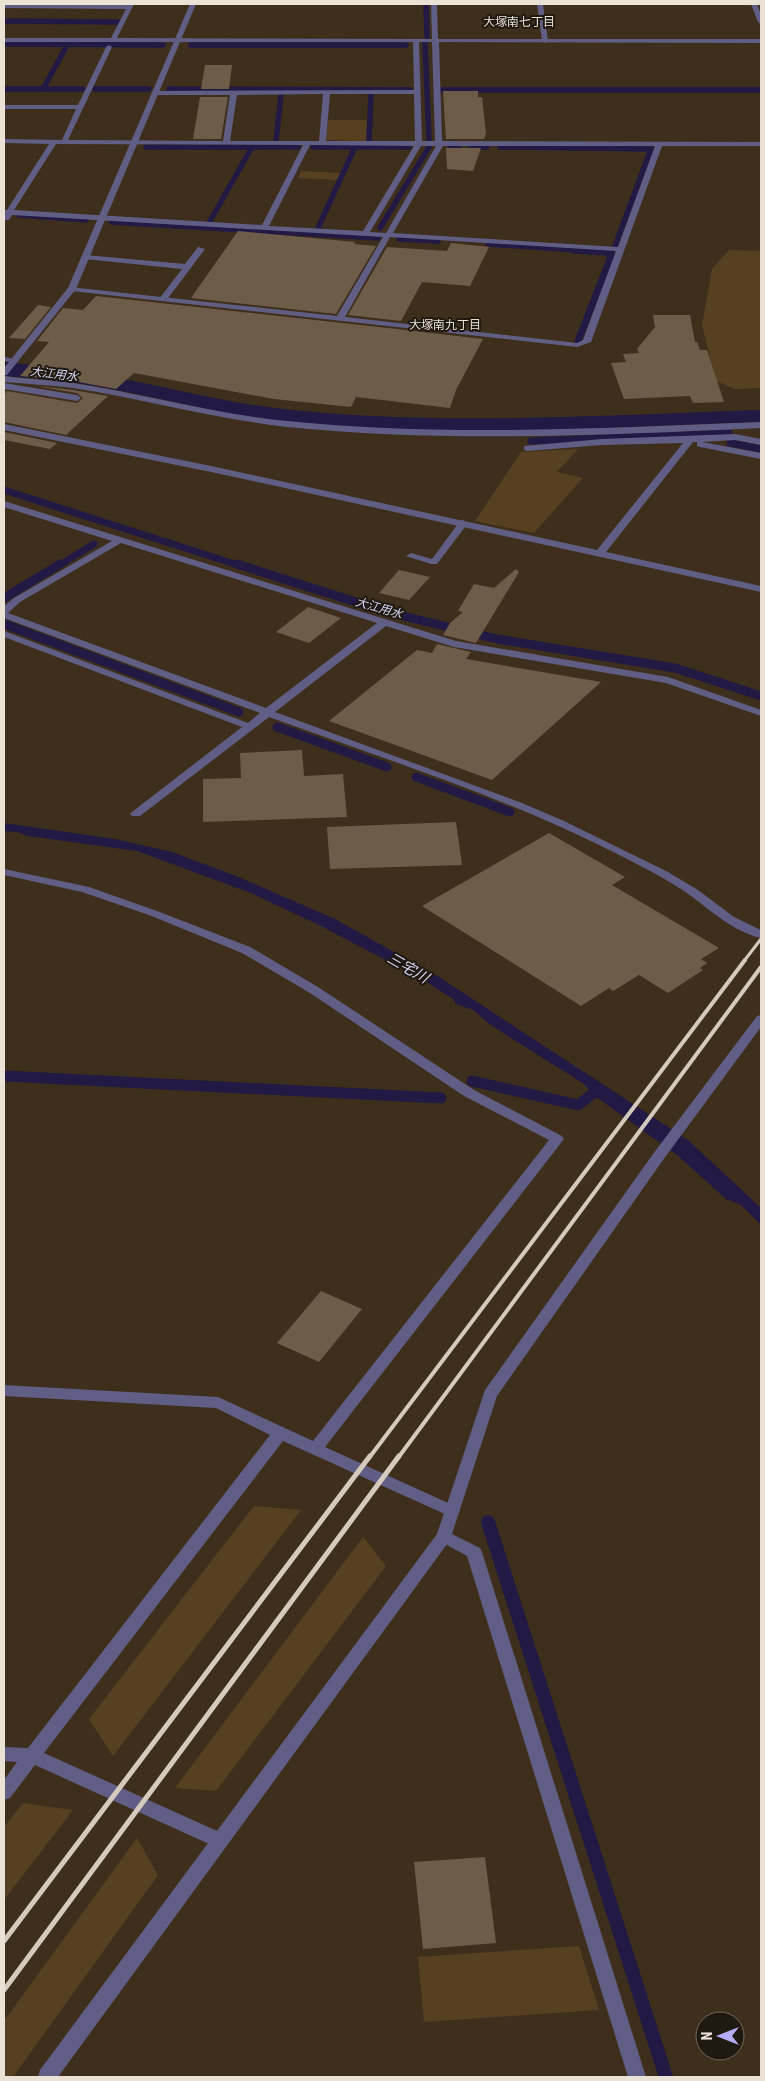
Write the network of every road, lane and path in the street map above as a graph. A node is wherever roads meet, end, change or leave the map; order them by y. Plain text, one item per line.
1 (193, 4) edge
2 (434, 4) edge
3 (540, 4) edge
4 (754, 4) edge
5 (130, 5) edge
6 (4, 6) edge
7 (761, 22) edge
8 (4, 40) edge
9 (113, 40) junction
10 (436, 41) junction
11 (545, 41) junction
12 (761, 41) edge
13 (176, 44) junction
14 (416, 44) junction
15 (4, 47) edge
16 (109, 47) junction
17 (327, 92) junction
18 (417, 92) junction
19 (155, 93) junction
20 (234, 93) junction
21 (4, 107) edge
22 (80, 107) junction
23 (4, 140) edge
24 (54, 142) junction
25 (64, 142) junction
26 (226, 143) junction
27 (308, 143) junction
28 (322, 143) junction
29 (418, 143) junction
30 (440, 143) junction
31 (133, 144) junction
32 (658, 144) junction
33 (761, 144) edge
34 (7, 213) edge
35 (102, 219) junction
36 (4, 220) edge
37 (264, 228) junction
38 (365, 234) junction
39 (387, 235) junction
40 (201, 249) dead end
41 (621, 249) junction
42 (85, 257) junction
43 (188, 267) junction
44 (72, 288) junction
45 (163, 299) junction
46 (340, 318) junction
47 (4, 359) edge
48 (14, 361) junction
49 (4, 373) edge
50 (4, 379) edge
51 (4, 386) edge
52 (77, 398) dead end
53 (761, 425) edge
54 (4, 427) edge
55 (690, 441) junction
56 (761, 442) edge
57 (527, 448) dead end
58 (761, 456) edge
59 (4, 504) edge
60 (463, 523) junction
61 (120, 540) junction
62 (600, 553) junction
63 (411, 556) dead end
64 (761, 589) edge
65 (4, 613) edge
66 (384, 623) junction
67 (4, 634) edge
68 (269, 713) junction
69 (761, 713) edge
70 (250, 727) junction
71 (136, 814) dead end
72 (4, 872) edge
73 (761, 934) edge
74 (761, 1019) edge
75 (4, 1390) edge
76 (280, 1434) junction
77 (315, 1449) junction
78 (452, 1511) junction
79 (444, 1536) junction
80 (4, 1754) edge
81 (33, 1756) junction
82 (4, 1793) edge
83 (220, 1841) junction
84 (47, 2077) edge
85 (637, 2077) edge

1 - 13 street
2 - 10 street
3 - 11 street
4 - 7 street
5 - 6 street
5 - 9 street
8 - 9 street
9 - 13 street
10 - 11 street
10 - 14 street
10 - 30 street
11 - 12 street
13 - 14 street
13 - 16 street
13 - 19 street
14 - 18 street
15 - 16 street
16 - 22 street
17 - 18 street
17 - 20 street
17 - 28 street
18 - 29 street
19 - 20 street
19 - 31 street
20 - 26 street
21 - 22 street
22 - 25 street
23 - 24 street
24 - 25 street
24 - 34 street
25 - 31 street
26 - 27 street
26 - 31 street
27 - 28 street
27 - 37 street
28 - 29 street
29 - 30 street
29 - 38 street
30 - 32 street
30 - 39 street
31 - 35 street
32 - 33 street
32 - 41 street
34 - 35 street
34 - 36 street
35 - 37 street
35 - 42 street
37 - 38 street
38 - 39 street
39 - 41 street
39 - 46 street
40 - 43 street
41 - 46 street
42 - 43 street
42 - 44 street
43 - 45 street
44 - 45 street
44 - 48 street
45 - 46 street
47 - 48 street
48 - 49 street
50 - 53 street
51 - 52 street
54 - 60 street
55 - 56 street
55 - 57 street
55 - 58 street
55 - 62 street
59 - 61 street
60 - 62 street
60 - 63 street
61 - 65 street
61 - 66 street
62 - 64 street
65 - 68 street
66 - 68 street
66 - 69 street
67 - 70 street
68 - 70 street
68 - 73 street
70 - 71 street
72 - 77 street
74 - 78 street
75 - 76 street
76 - 77 street
76 - 81 street
77 - 78 street
78 - 79 street
79 - 83 street
79 - 85 street
80 - 81 street
81 - 82 street
81 - 83 street
83 - 84 street

